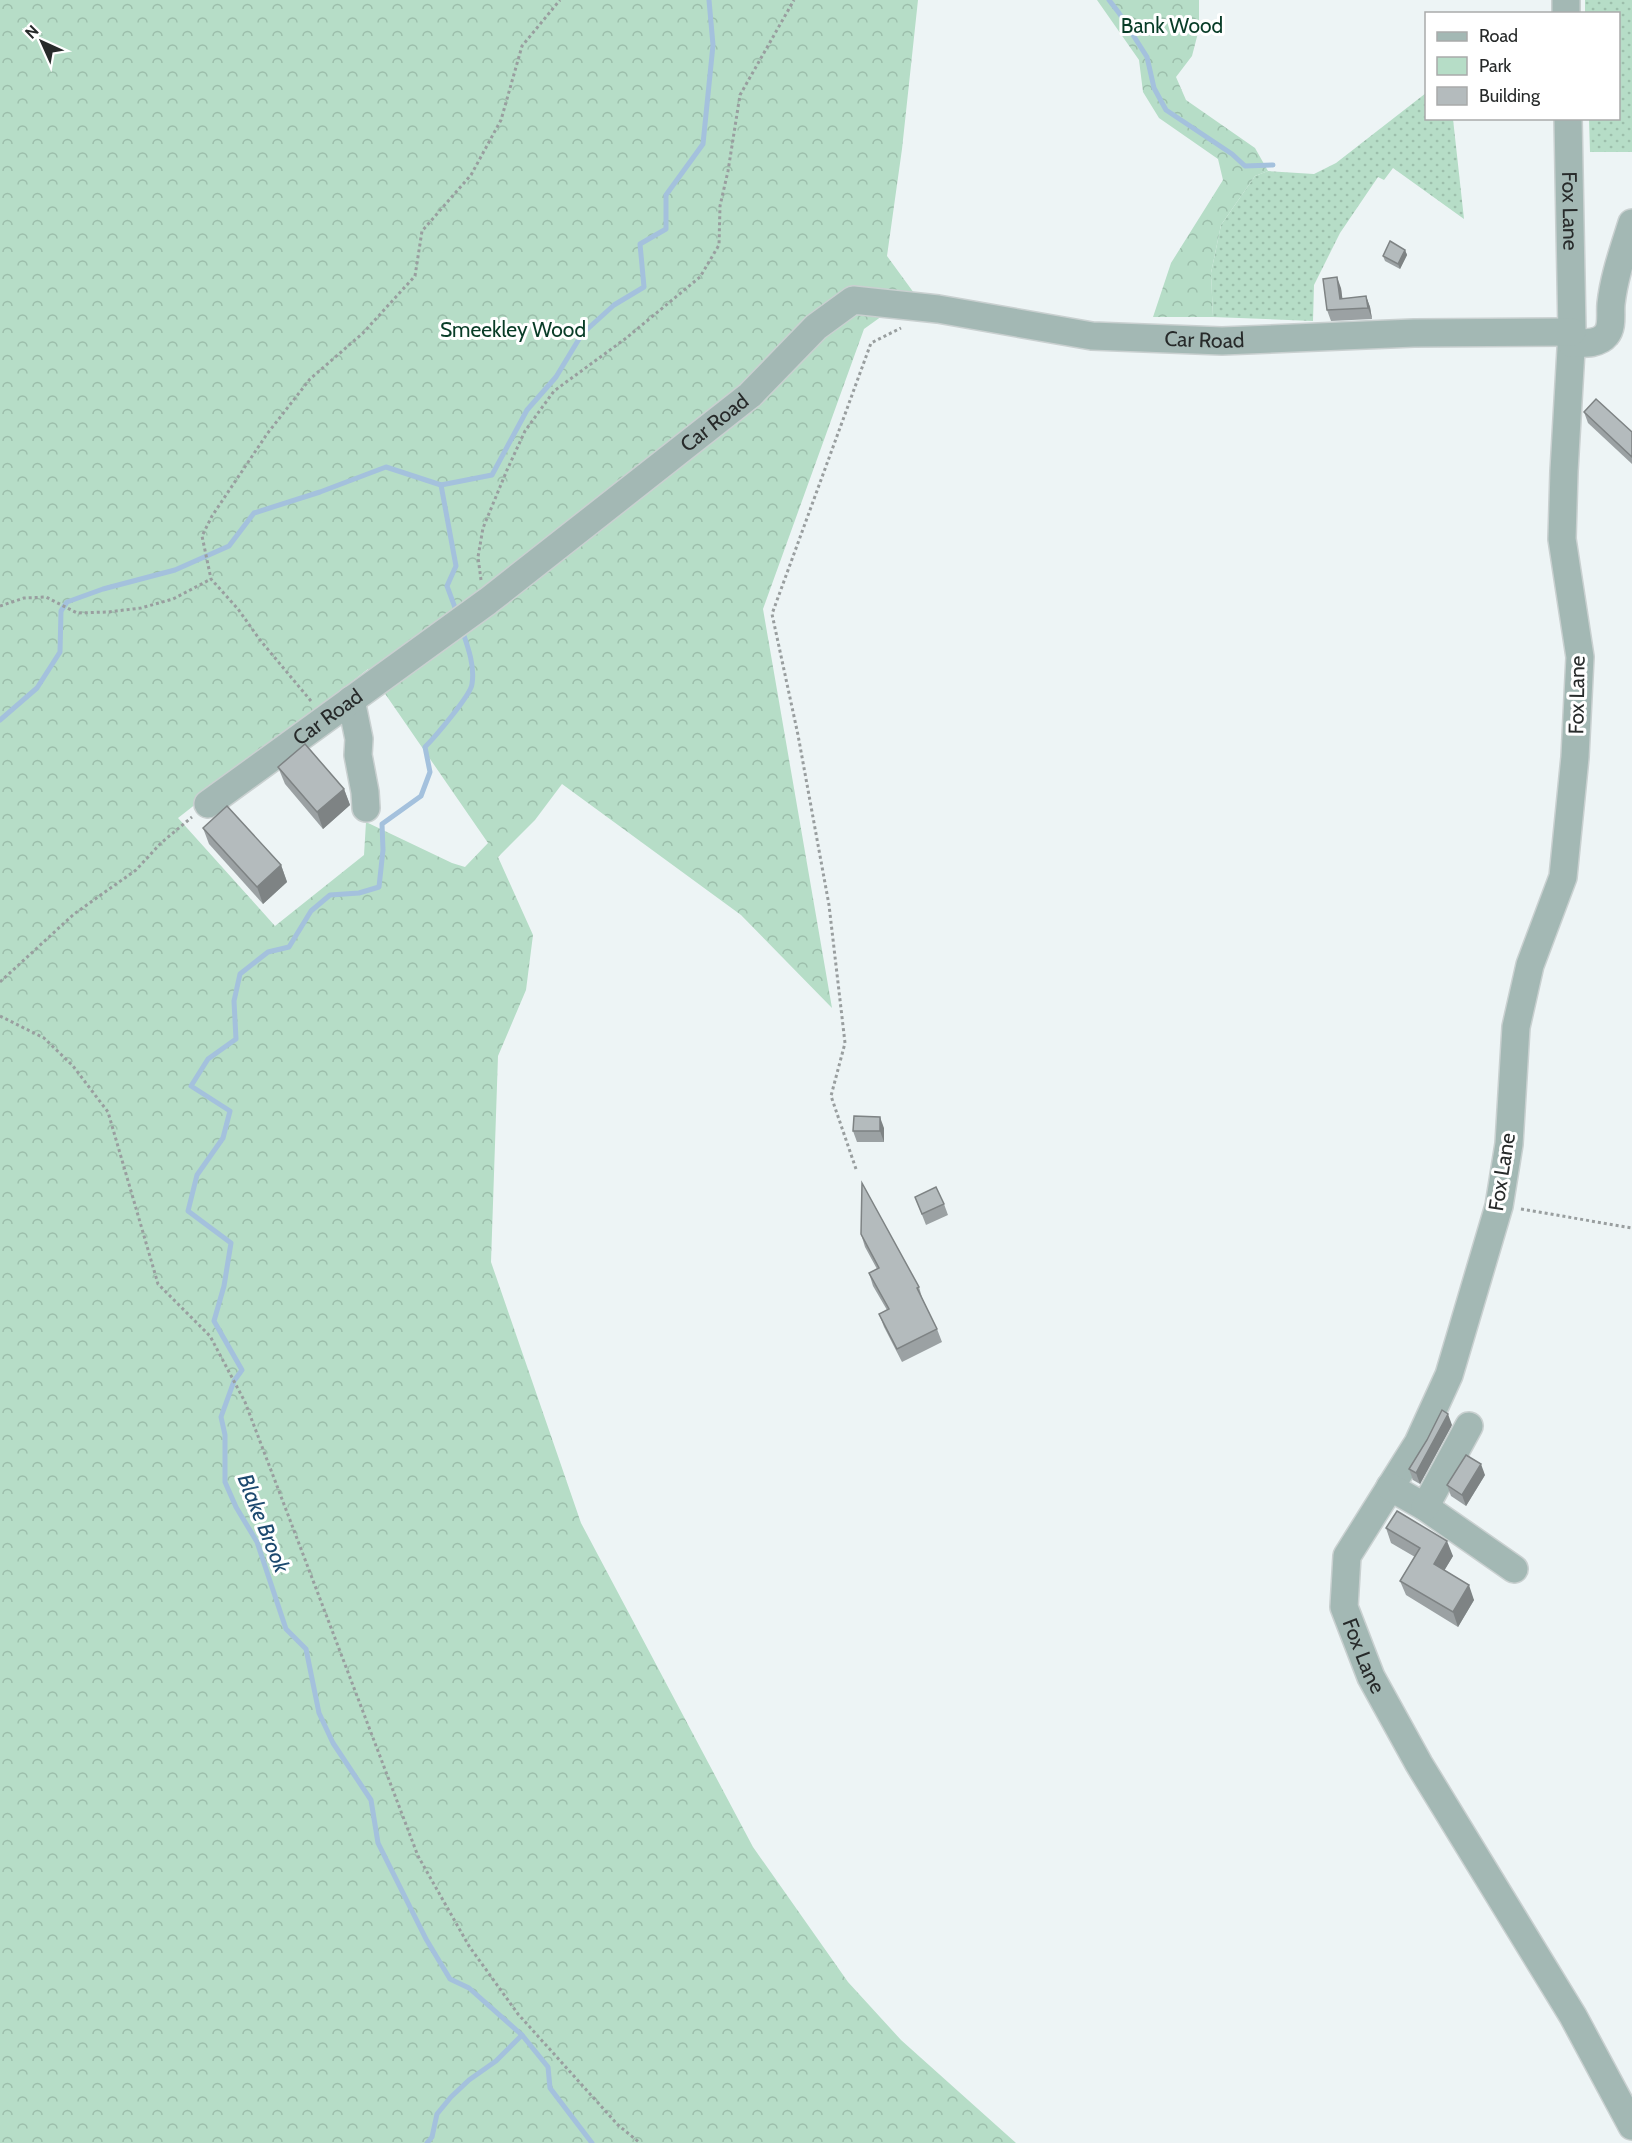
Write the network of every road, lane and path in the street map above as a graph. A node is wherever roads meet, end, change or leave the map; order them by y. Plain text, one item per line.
1 (560, 0) edge
2 (794, 0) edge
3 (1568, 120) edge
4 (1632, 223) edge
5 (938, 309) junction
6 (1571, 337) junction
7 (212, 579) junction
8 (488, 601) junction
9 (0, 606) edge
10 (351, 700) junction
11 (326, 718) junction
12 (208, 804) joint
13 (366, 808) dead end
14 (0, 982) edge
15 (0, 1016) edge
16 (856, 1169) dead end
17 (1499, 1206) junction
18 (1632, 1228) edge
19 (1469, 1426) dead end
20 (1390, 1487) junction
21 (1425, 1507) junction
22 (1514, 1569) dead end
23 (1632, 2126) edge
24 (640, 2143) edge

1 - 7 path
2 - 8 path
3 - 6 street, Fox Lane
4 - 6 street, Car Road
5 - 6 street, Car Road
5 - 8 street, Car Road
5 - 16 path
6 - 17 street, Fox Lane
7 - 9 path
7 - 11 path
8 - 10 street, Car Road
10 - 11 street, Car Road
10 - 13 street
11 - 12 street, Car Road
12 - 14 path
15 - 24 path
17 - 18 path
17 - 20 street, Fox Lane
19 - 21 street
20 - 21 street
20 - 23 street, Fox Lane
21 - 22 street

